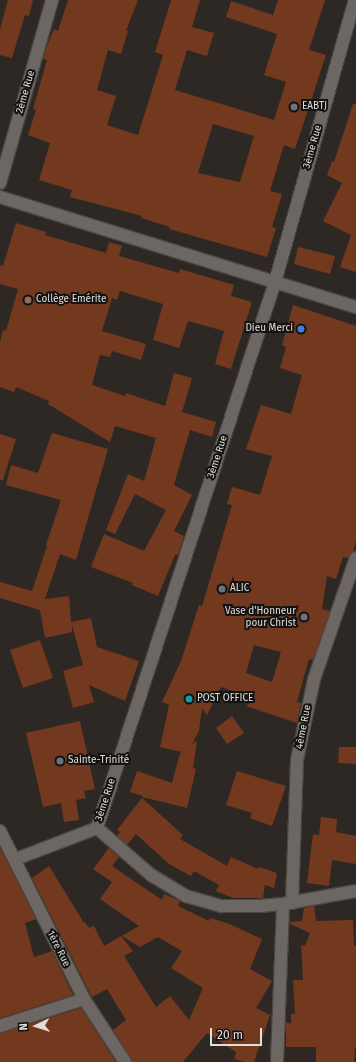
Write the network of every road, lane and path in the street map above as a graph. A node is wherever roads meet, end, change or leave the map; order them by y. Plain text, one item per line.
1 (52, 0) edge
2 (354, 0) edge
3 (0, 183) edge
4 (0, 197) edge
5 (275, 282) junction
6 (356, 307) edge
7 (356, 558) edge
8 (97, 828) junction
9 (0, 831) edge
10 (16, 859) junction
11 (356, 891) edge
12 (288, 903) junction
13 (84, 999) junction
14 (0, 1026) edge
15 (125, 1062) edge
16 (277, 1062) edge

1 - 3 street, 2ème Rue
2 - 5 street, 3ème Rue
4 - 5 street
5 - 6 street
5 - 8 street, 3ème Rue
7 - 12 street, 4ème Rue
8 - 10 street, 3ème Rue
8 - 12 street
9 - 10 street, 1ère Rue
10 - 13 street, 1ère Rue
11 - 12 street
12 - 16 street, 4ème Rue
13 - 14 street
13 - 15 street, 1ère Rue

